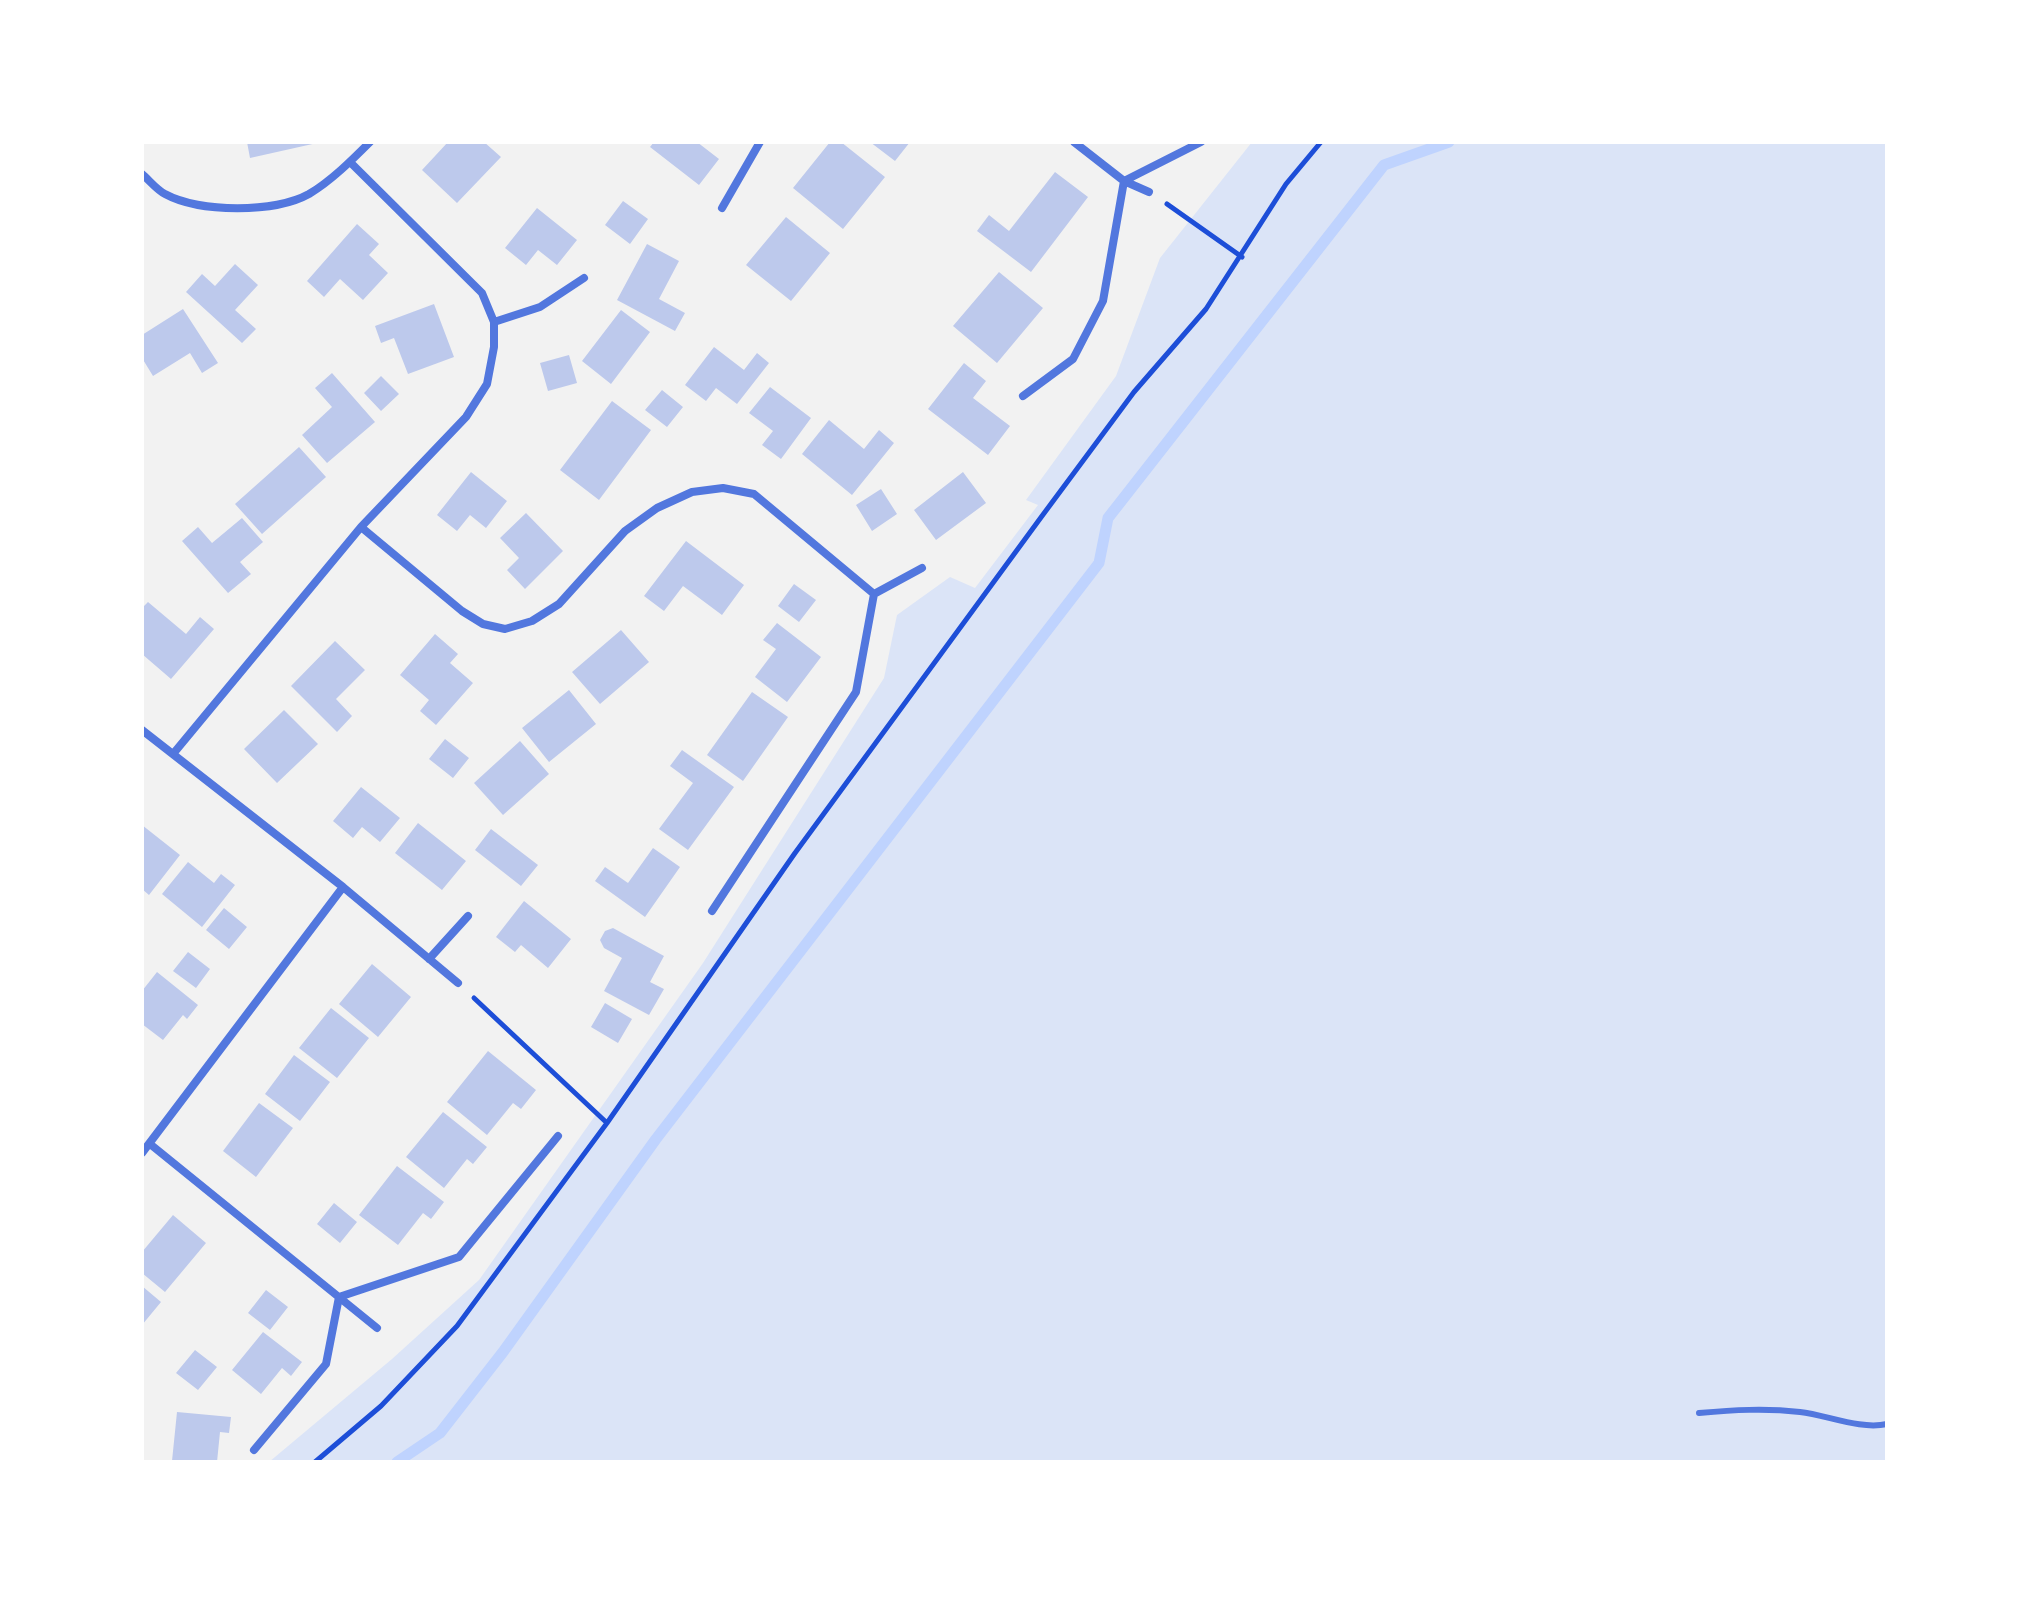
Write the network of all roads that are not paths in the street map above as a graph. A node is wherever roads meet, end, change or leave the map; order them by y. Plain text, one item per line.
1 (370, 142) edge
2 (760, 142) edge
3 (1074, 142) edge
4 (1201, 142) edge
5 (350, 162) junction
6 (142, 174) edge
7 (1124, 181) junction
8 (1149, 192) road end
9 (722, 208) dead end
10 (584, 278) dead end
11 (494, 322) junction
12 (1023, 396) dead end
13 (361, 527) junction
14 (922, 568) dead end
15 (874, 594) junction
16 (142, 730) edge
17 (173, 754) junction
18 (343, 887) junction
19 (712, 911) dead end
20 (468, 916) dead end
21 (429, 959) junction
22 (458, 983) road end
23 (558, 1136) dead end
24 (150, 1144) junction
25 (142, 1153) edge
26 (339, 1297) junction
27 (377, 1328) dead end
28 (1699, 1413) dead end
29 (1887, 1424) edge
30 (254, 1450) dead end

1 - 5 street
2 - 9 street
3 - 7 street
4 - 7 street
5 - 6 street
5 - 11 street
7 - 8 street
7 - 12 street
10 - 11 street
11 - 13 street
13 - 15 street
13 - 17 street
14 - 15 street
15 - 19 street
16 - 17 street
17 - 18 street
18 - 21 street
18 - 24 street
20 - 21 street
21 - 22 street
23 - 26 street
24 - 25 street
24 - 26 street
26 - 27 street
26 - 30 street
28 - 29 lane

